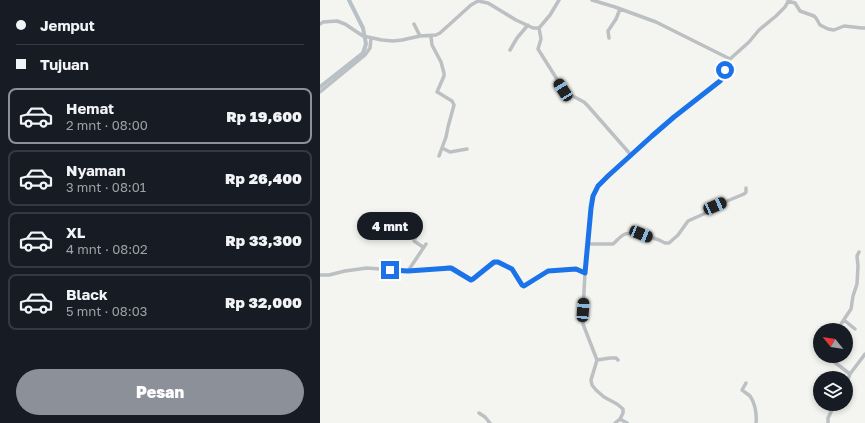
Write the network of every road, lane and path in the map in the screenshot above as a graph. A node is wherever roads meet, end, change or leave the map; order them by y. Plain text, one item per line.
1 (559, 0) edge
2 (592, 0) edge
3 (788, 0) edge
4 (620, 9) junction
5 (320, 24) edge
6 (414, 24) dead end
7 (528, 25) junction
8 (539, 28) junction
9 (865, 28) edge
10 (420, 36) junction
11 (431, 36) junction
12 (370, 38) junction
13 (609, 38) dead end
14 (510, 50) dead end
15 (730, 59) junction
16 (320, 92) edge
17 (442, 148) junction
18 (467, 149) dead end
19 (631, 155) junction
20 (439, 156) dead end
21 (746, 188) dead end
22 (419, 231) dead end
23 (588, 244) junction
24 (859, 252) dead end
25 (491, 258) dead end
26 (494, 262) junction
27 (408, 271) junction
28 (585, 273) junction
29 (320, 275) edge
30 (845, 320) junction
31 (843, 323) edge
32 (854, 329) dead end
33 (865, 354) edge
34 (597, 360) junction
35 (618, 360) dead end
36 (836, 363) edge
37 (846, 371) edge
38 (852, 371) edge
39 (746, 383) dead end
40 (832, 411) edge
41 (479, 413) dead end
42 (620, 419) junction
43 (490, 423) edge
44 (615, 423) edge
45 (627, 423) edge
46 (756, 423) edge
47 (828, 423) edge

1 - 8 street
2 - 4 street
3 - 9 street
3 - 15 street
4 - 13 street
4 - 15 street
5 - 12 street
6 - 10 street
7 - 8 street
7 - 11 street
7 - 14 street
8 - 19 street
10 - 11 street
10 - 12 street
11 - 17 street
12 - 16 street
15 - 19 street
17 - 18 street
17 - 20 street
19 - 23 street
21 - 23 street
22 - 27 street
23 - 28 street
24 - 30 street
25 - 26 street
26 - 27 street
26 - 28 street
27 - 29 street
28 - 34 street
30 - 31 street
30 - 32 street
33 - 38 street
34 - 35 street
34 - 42 street
36 - 37 street
39 - 46 street
40 - 47 street
41 - 43 street
42 - 44 street
42 - 45 street

